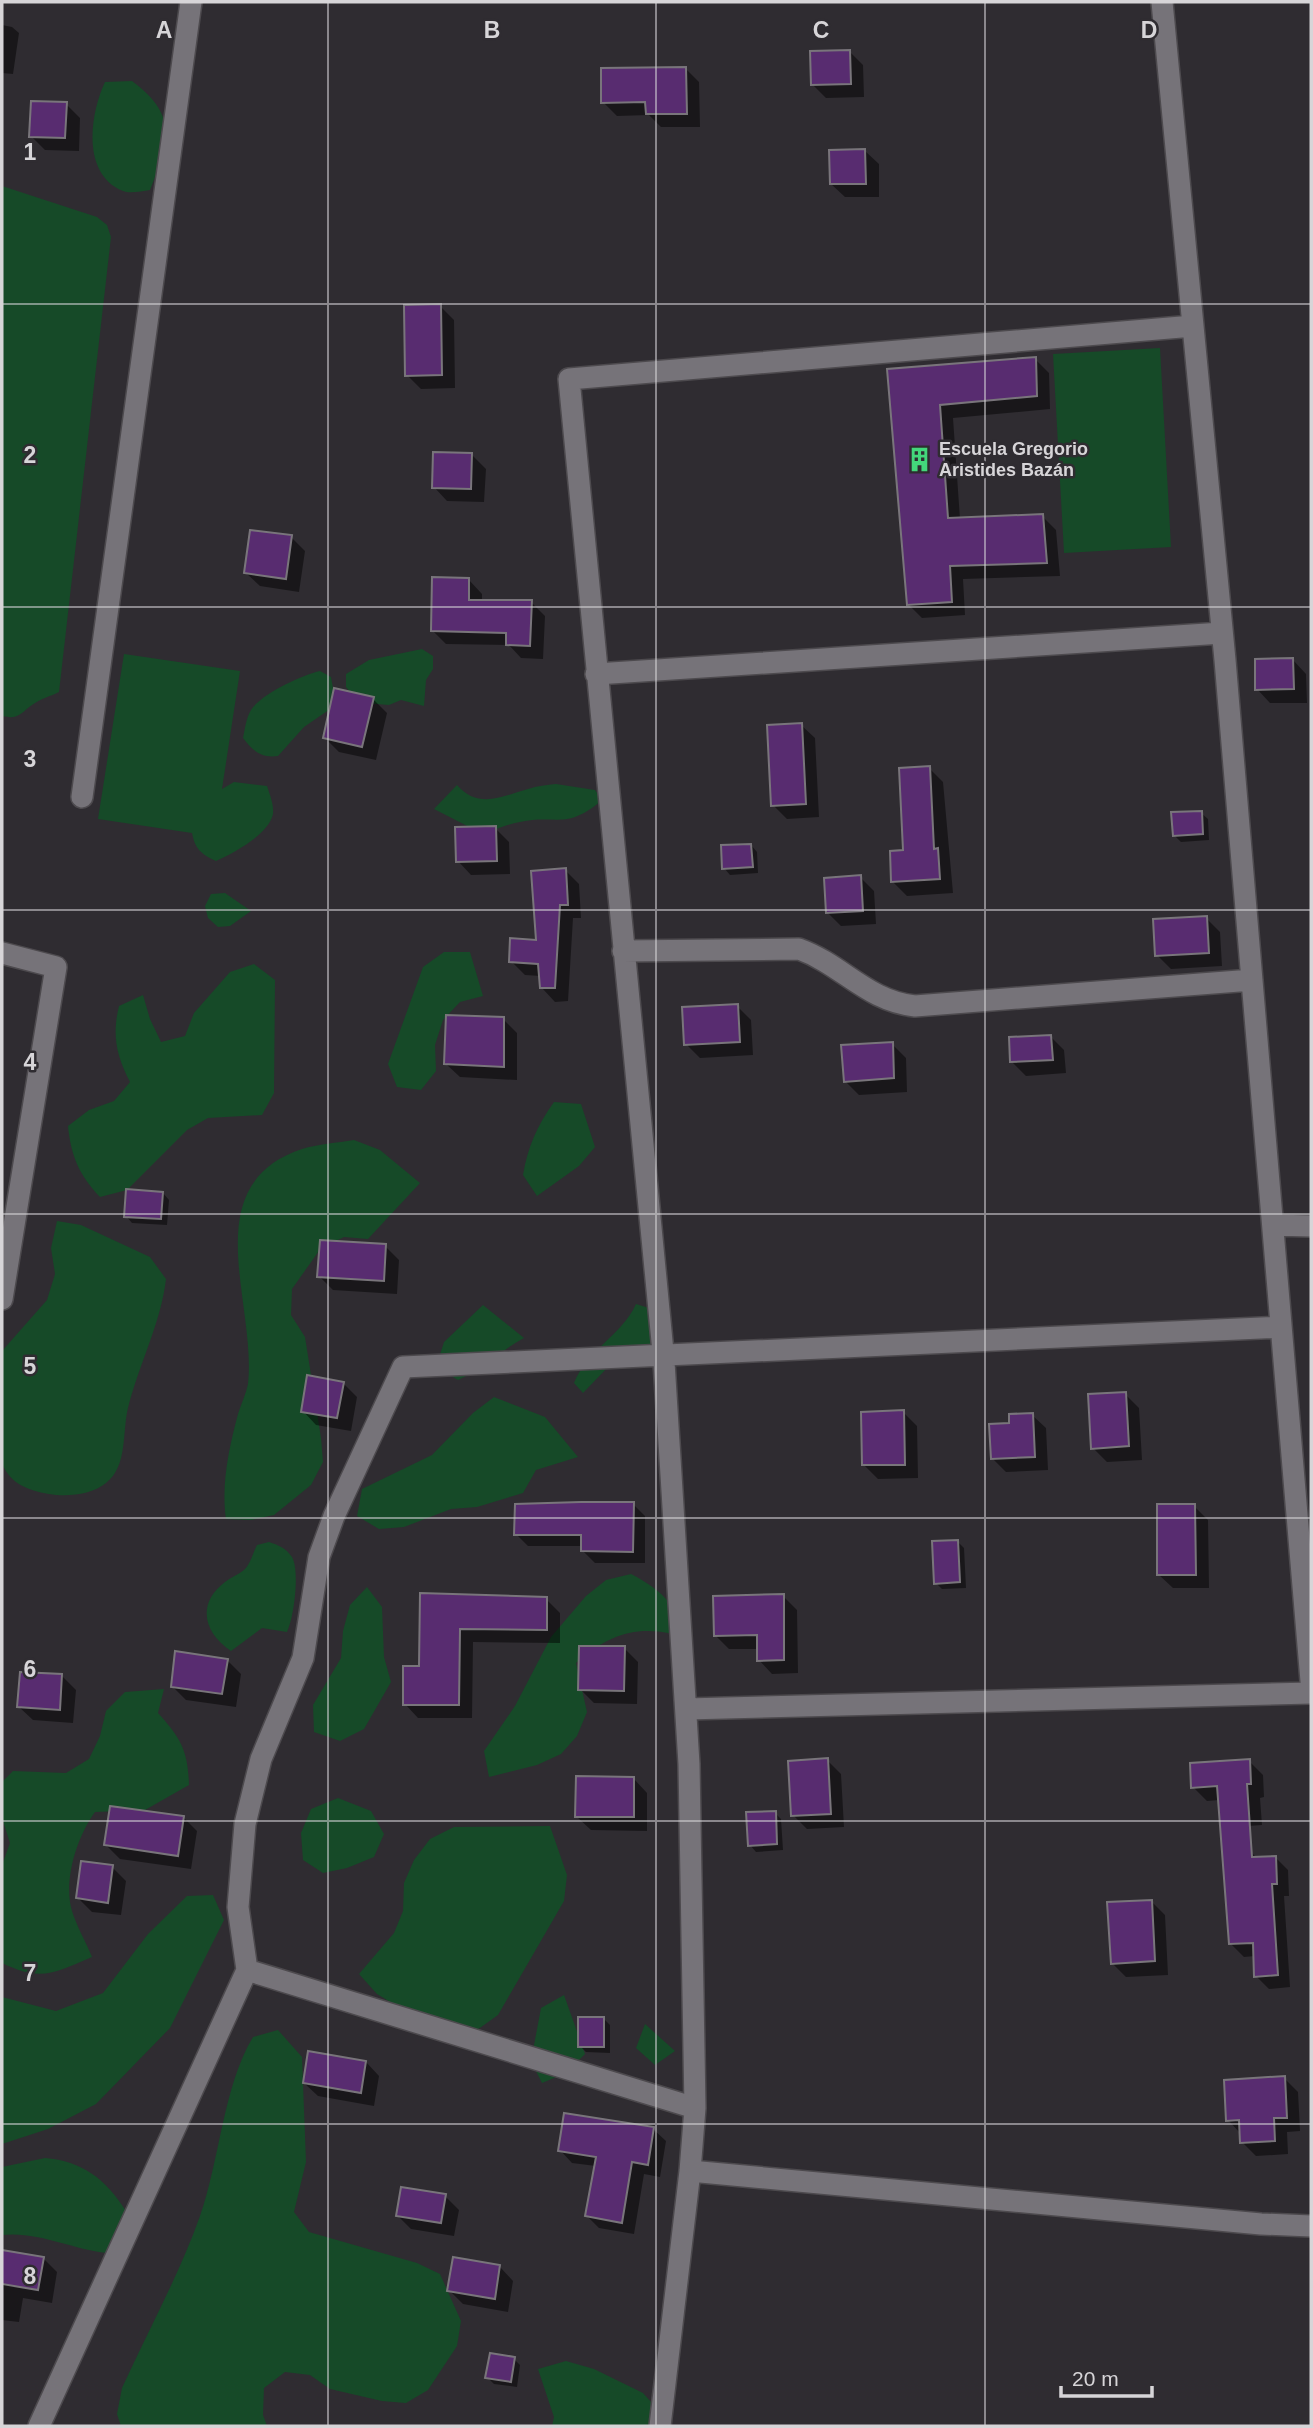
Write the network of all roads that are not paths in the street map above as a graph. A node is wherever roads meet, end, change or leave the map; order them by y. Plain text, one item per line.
1 (191, 2) edge
2 (1162, 2) edge
3 (1193, 326) junction
4 (1223, 633) junction
5 (596, 674) junction
6 (82, 797) dead end
7 (623, 951) junction
8 (2, 953) edge
9 (1252, 980) junction
10 (1273, 1225) junction
11 (1311, 1226) edge
12 (2, 1299) edge
13 (1281, 1327) junction
14 (663, 1356) junction
15 (1307, 1572) edge
16 (1311, 1681) edge
17 (1311, 1693) edge
18 (686, 1709) junction
19 (247, 1970) junction
20 (695, 2108) junction
21 (690, 2171) junction
22 (1311, 2226) edge
23 (39, 2426) edge
24 (660, 2426) edge

1 - 6 street
2 - 3 street
3 - 4 street
3 - 5 street
4 - 5 street
4 - 9 street
5 - 7 street
7 - 9 street
7 - 14 street
8 - 12 street
9 - 10 street
10 - 11 street
10 - 13 street
13 - 14 street
13 - 15 street
14 - 18 street
14 - 19 street
15 - 16 street
17 - 18 street
18 - 20 street
19 - 20 street
19 - 23 street
20 - 21 street
21 - 22 street
21 - 24 street

